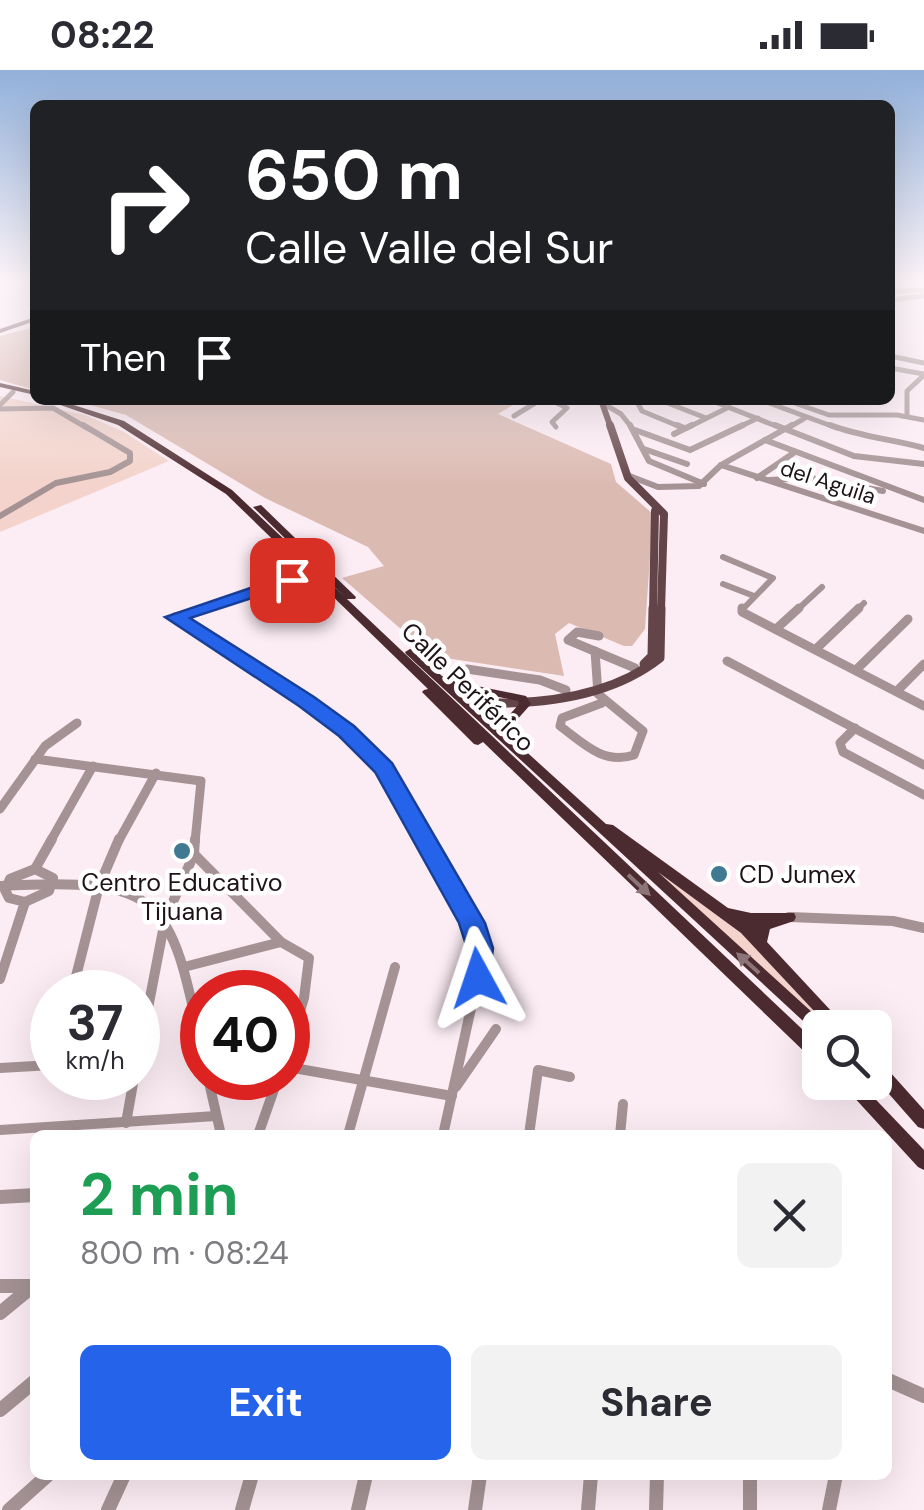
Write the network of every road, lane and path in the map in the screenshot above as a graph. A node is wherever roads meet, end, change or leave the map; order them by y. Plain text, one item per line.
1 (895, 357) edge
2 (924, 363) edge
3 (895, 369) edge
4 (924, 374) edge
5 (0, 385) edge
6 (13, 392) junction
7 (30, 393) edge
8 (30, 394) edge
9 (67, 405) edge
10 (79, 405) edge
11 (532, 405) edge
12 (561, 405) edge
13 (608, 405) edge
14 (610, 405) edge
15 (636, 405) edge
16 (674, 405) edge
17 (724, 405) edge
18 (774, 405) edge
19 (800, 405) edge
20 (0, 407) edge
21 (729, 407) junction
22 (514, 416) dead end
23 (907, 416) junction
24 (706, 418) junction
25 (758, 418) junction
26 (806, 418) junction
27 (924, 420) edge
28 (556, 427) dead end
29 (684, 428) junction
30 (786, 429) junction
31 (635, 430) junction
32 (674, 434) dead end
33 (614, 436) junction
34 (765, 440) junction
35 (924, 448) edge
36 (644, 449) junction
37 (795, 452) junction
38 (687, 464) dead end
39 (721, 465) junction
40 (923, 465) edge
41 (627, 475) junction
42 (762, 479) junction
43 (704, 484) junction
44 (847, 484) junction
45 (900, 493) junction
46 (924, 500) edge
47 (841, 505) junction
48 (0, 516) edge
49 (924, 531) edge
50 (723, 557) dead end
51 (299, 560) junction
52 (294, 579) junction
53 (723, 584) dead end
54 (822, 588) dead end
55 (332, 590) junction
56 (754, 596) junction
57 (864, 603) dead end
58 (175, 617) joint
59 (908, 620) dead end
60 (776, 629) junction
61 (599, 636) dead end
62 (816, 648) junction
63 (595, 651) junction
64 (420, 661) junction
65 (727, 661) dead end
66 (924, 664) edge
67 (635, 668) junction
68 (467, 669) dead end
69 (857, 670) junction
70 (595, 686) junction
71 (566, 690) junction
72 (897, 691) junction
73 (523, 700) junction
74 (602, 703) junction
75 (924, 706) edge
76 (457, 709) junction
77 (473, 718) junction
78 (560, 720) joint
79 (77, 723) dead end
80 (854, 728) junction
81 (36, 759) junction
82 (93, 766) junction
83 (924, 766) edge
84 (156, 772) junction
85 (542, 772) junction
86 (18, 784) junction
87 (538, 790) junction
88 (0, 794) edge
89 (924, 795) edge
90 (576, 808) junction
91 (0, 809) edge
92 (194, 854) junction
93 (35, 868) junction
94 (52, 884) junction
95 (3, 886) edge
96 (99, 886) junction
97 (25, 902) junction
98 (720, 910) junction
99 (789, 917) junction
100 (166, 920) junction
101 (924, 928) edge
102 (281, 942) junction
103 (760, 944) junction
104 (395, 966) dead end
105 (184, 967) junction
106 (78, 970) edge
107 (156, 970) edge
108 (185, 970) edge
109 (308, 970) edge
110 (0, 979) edge
111 (823, 1010) edge
112 (802, 1012) edge
113 (496, 1029) dead end
114 (802, 1039) edge
115 (30, 1066) edge
116 (0, 1068) edge
117 (310, 1071) edge
118 (570, 1077) dead end
119 (363, 1081) junction
120 (892, 1086) edge
121 (453, 1092) junction
122 (892, 1093) edge
123 (130, 1100) edge
124 (213, 1100) edge
125 (270, 1100) edge
126 (865, 1100) edge
127 (622, 1104) dead end
128 (216, 1116) junction
129 (924, 1122) edge
130 (126, 1123) junction
131 (0, 1130) edge
132 (220, 1130) edge
133 (260, 1130) edge
134 (349, 1130) edge
135 (444, 1130) edge
136 (531, 1130) edge
137 (620, 1130) edge
138 (924, 1162) edge
139 (30, 1195) edge
140 (0, 1197) edge
141 (0, 1286) edge
142 (30, 1286) edge
143 (30, 1290) edge
144 (0, 1313) edge
145 (892, 1382) edge
146 (30, 1384) edge
147 (924, 1396) edge
148 (0, 1410) edge
149 (42, 1480) edge
150 (122, 1480) edge
151 (251, 1480) edge
152 (365, 1480) edge
153 (479, 1480) edge
154 (591, 1480) edge
155 (657, 1480) edge
156 (750, 1480) edge
157 (835, 1480) edge
158 (9, 1510) edge
159 (108, 1510) edge
160 (242, 1510) edge
161 (358, 1510) edge
162 (475, 1510) edge
163 (588, 1510) edge
164 (656, 1510) edge
165 (750, 1510) edge
166 (829, 1510) edge

1 - 2 street
3 - 4 street
4 - 23 street
5 - 6 highway
5 - 7 highway
6 - 8 highway
6 - 20 street
9 - 51 highway, Calle Periférico
10 - 64 highway, Calle Periférico
11 - 22 street
12 - 28 street
13 - 33 main road
14 - 31 street
15 - 29 street
16 - 24 street
17 - 21 street
18 - 26 street
19 - 23 street
20 - 48 street
21 - 24 street
21 - 25 street
23 - 27 street
24 - 29 street
25 - 30 street
25 - 31 street
26 - 30 street
26 - 35 street
29 - 32 street
30 - 34 street
30 - 40 street
31 - 36 street
33 - 41 main road
33 - 67 main road
34 - 37 street
34 - 39 street
36 - 38 street
36 - 43 street
37 - 42 street
37 - 45 street
39 - 42 street, del Aguila
39 - 43 street
41 - 43 street
41 - 70 main road
42 - 44 street
42 - 47 street, del Aguila
44 - 45 street
44 - 47 street
45 - 46 street
47 - 49 street, del Aguila
50 - 56 street
51 - 52 highway
51 - 55 highway, Calle Periférico
52 - 55 highway
52 - 58 street
53 - 56 street
54 - 60 street
55 - 76 highway, Calle Periférico
56 - 60 street
57 - 62 street
58 - 121 street
59 - 69 street
60 - 62 street
61 - 63 street
62 - 69 street
63 - 67 street
63 - 70 street
64 - 73 highway
64 - 76 highway, Calle Periférico
65 - 80 street
66 - 72 street
67 - 70 main road
68 - 71 street
69 - 72 street
70 - 71 main road
70 - 73 main road
70 - 74 street
71 - 73 main road
72 - 75 street
73 - 76 main road
73 - 85 highway
74 - 78 street
74 - 78 street
76 - 77 highway, Calle Periférico
76 - 87 highway
77 - 85 highway, Calle Periférico
77 - 87 highway, Calle Periférico
79 - 81 street
80 - 83 street
80 - 89 street
81 - 82 street
81 - 86 street
82 - 84 street
82 - 93 street
84 - 92 street
84 - 96 street
85 - 90 highway, Calle Periférico
86 - 88 street
86 - 91 street
87 -> 114 highway, Calle Periférico
90 - 98 highway
112 -> 90 highway, Calle Periférico
92 - 100 street
92 - 102 street
93 - 94 street
93 - 95 street
94 - 95 street
94 - 96 street
94 - 97 street
95 - 97 street
96 - 100 street
96 - 106 street
97 - 110 street
98 - 99 highway
98 - 103 highway
99 - 101 street
99 - 103 highway
100 - 105 street
100 - 107 street
102 - 105 street
102 - 109 street
103 - 111 highway
104 - 119 street
105 - 108 street
113 - 121 street
115 - 116 street
117 - 119 street
118 - 136 street
119 - 121 street
119 - 134 street
120 - 129 highway
121 - 135 street
122 - 129 highway
123 - 130 street
124 - 128 street
125 - 133 street
126 - 138 highway
127 - 137 street
128 - 130 street
128 - 132 street
130 - 131 street
139 - 140 street
141 - 142 street
143 - 144 street
145 - 147 street
146 - 148 street
149 - 158 street
150 - 159 street
151 - 160 street
152 - 161 street
153 - 162 street
154 - 163 street
155 - 164 street
156 - 165 street
157 - 166 street

